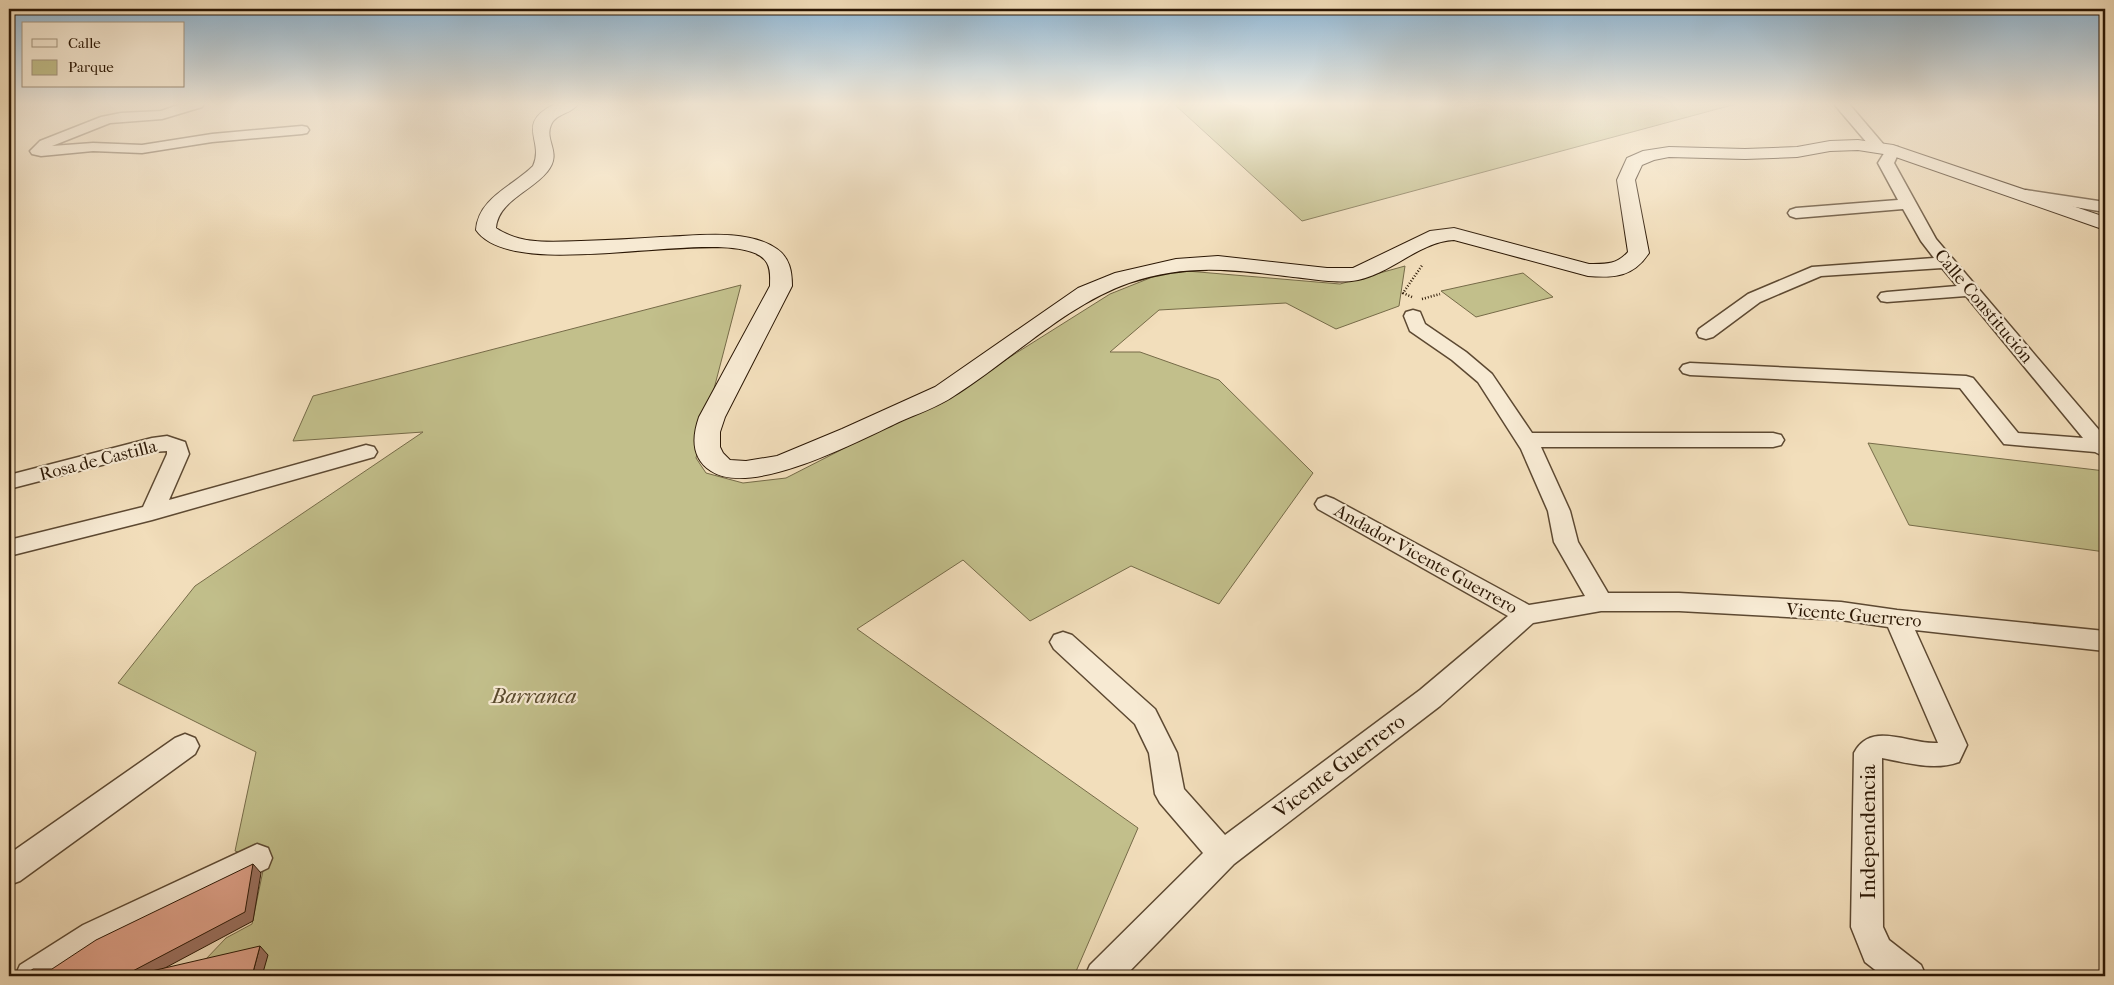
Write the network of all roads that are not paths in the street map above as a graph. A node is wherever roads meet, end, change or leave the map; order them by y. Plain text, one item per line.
1 (1886, 149) edge
2 (37, 150) edge
3 (62, 150) edge
4 (545, 150) edge
5 (1808, 150) edge
6 (1889, 150) edge
7 (2026, 195) junction
8 (1907, 204) junction
9 (2105, 207) edge
10 (1796, 213) dead end
11 (2105, 224) edge
12 (1947, 262) junction
13 (1972, 290) junction
14 (1888, 297) dead end
15 (1414, 316) dead end
16 (1706, 333) dead end
17 (1690, 369) dead end
18 (1526, 440) junction
19 (1773, 440) dead end
20 (2104, 448) edge
21 (366, 452) dead end
22 (9, 482) edge
23 (1326, 504) dead end
24 (152, 512) junction
25 (9, 548) edge
26 (1602, 602) junction
27 (1526, 615) junction
28 (1897, 619) junction
29 (2105, 641) edge
30 (1063, 642) dead end
31 (185, 746) dead end
32 (1223, 854) junction
33 (257, 858) dead end
34 (9, 871) edge
35 (32, 976) edge
36 (1102, 976) edge
37 (1909, 976) edge

1 - 8 street, Calle Constitución
2 - 3 street
4 - 5 main road
6 - 7 main road
7 - 9 street
7 - 11 main road
8 - 10 street
8 - 12 street, Calle Constitución
12 - 13 street, Calle Constitución
12 - 16 street
13 - 14 street
13 - 20 street, Calle Constitución
15 - 18 street
17 - 20 street
18 - 19 street
18 - 26 street
21 - 24 street
22 - 24 street, Rosa de Castilla
23 - 27 street, Andador Vicente Guerrero
24 - 25 street
26 - 27 street, Vicente Guerrero
26 - 28 street, Vicente Guerrero
27 - 32 street, Vicente Guerrero
28 - 29 street, Vicente Guerrero
28 - 37 street, Independencia
30 - 32 street
31 - 34 street
32 - 36 street, Vicente Guerrero
33 - 35 street

